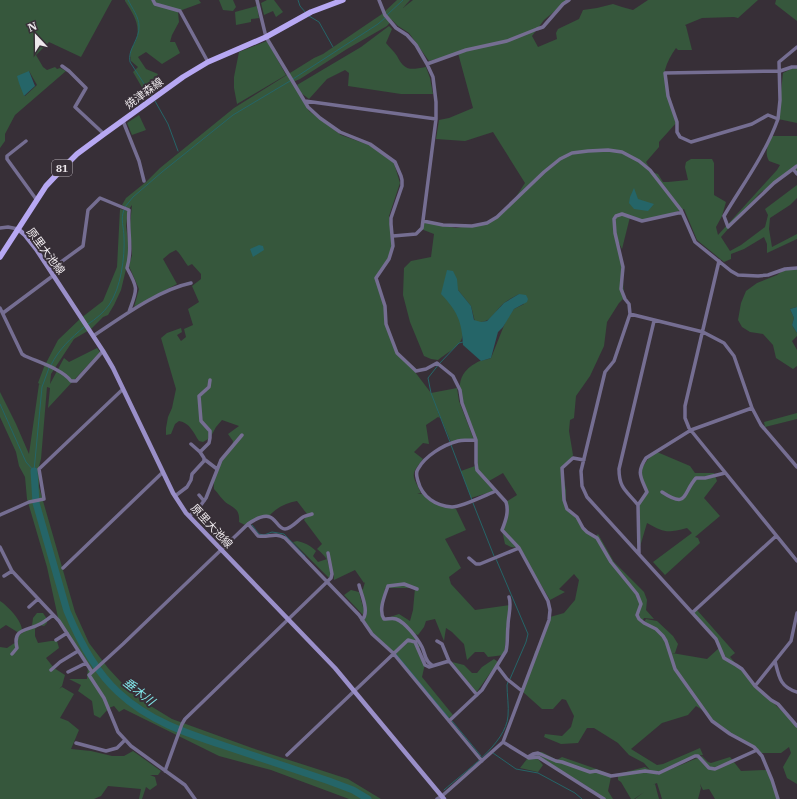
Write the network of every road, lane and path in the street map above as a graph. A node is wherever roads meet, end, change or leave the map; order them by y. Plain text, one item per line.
1 (153, 0) edge
2 (257, 0) edge
3 (341, 0) edge
4 (379, 0) edge
5 (569, 0) edge
6 (266, 37) junction
7 (797, 47) edge
8 (208, 62) junction
9 (427, 64) junction
10 (62, 66) dead end
11 (797, 67) edge
12 (780, 71) junction
13 (305, 102) junction
14 (436, 119) junction
15 (123, 120) junction
16 (778, 120) junction
17 (104, 134) junction
18 (26, 141) dead end
19 (797, 166) edge
20 (793, 169) junction
21 (797, 174) edge
22 (144, 181) dead end
23 (36, 199) junction
24 (682, 213) junction
25 (424, 221) junction
26 (0, 228) edge
27 (18, 229) junction
28 (393, 236) junction
29 (0, 257) edge
30 (719, 261) junction
31 (797, 268) edge
32 (50, 270) junction
33 (54, 275) junction
34 (192, 283) dead end
35 (0, 308) edge
36 (129, 312) junction
37 (3, 314) junction
38 (630, 314) junction
39 (654, 321) junction
40 (703, 332) junction
41 (93, 336) junction
42 (104, 352) junction
43 (210, 380) dead end
44 (123, 389) junction
45 (752, 408) junction
46 (691, 430) junction
47 (242, 436) dead end
48 (476, 440) junction
49 (191, 444) dead end
50 (200, 452) junction
51 (204, 460) junction
52 (584, 460) junction
53 (797, 466) edge
54 (217, 469) junction
55 (163, 472) junction
56 (725, 473) junction
57 (496, 491) junction
58 (662, 492) dead end
59 (198, 495) dead end
60 (175, 496) junction
61 (204, 501) junction
62 (638, 505) junction
63 (312, 514) dead end
64 (0, 515) edge
65 (189, 516) junction
66 (248, 524) junction
67 (776, 536) junction
68 (0, 547) edge
69 (519, 548) junction
70 (221, 550) junction
71 (328, 553) dead end
72 (639, 553) junction
73 (469, 558) dead end
74 (797, 561) edge
75 (63, 568) dead end
76 (12, 571) junction
77 (4, 576) dead end
78 (327, 582) junction
79 (359, 585) dead end
80 (417, 589) dead end
81 (509, 597) dead end
82 (38, 599) junction
83 (29, 607) dead end
84 (692, 612) junction
85 (797, 613) edge
86 (53, 615) junction
87 (288, 620) junction
88 (362, 620) junction
89 (67, 633) junction
90 (56, 640) dead end
91 (437, 641) dead end
92 (78, 651) junction
93 (393, 653) junction
94 (12, 654) dead end
95 (449, 661) junction
96 (775, 661) junction
97 (86, 663) junction
98 (433, 665) junction
99 (497, 666) junction
100 (51, 670) dead end
101 (68, 672) dead end
102 (92, 672) junction
103 (755, 686) junction
104 (355, 691) junction
105 (522, 691) junction
106 (797, 692) edge
107 (477, 695) junction
108 (449, 721) junction
109 (797, 726) edge
110 (125, 740) junction
111 (503, 742) junction
112 (76, 743) dead end
113 (757, 750) junction
114 (287, 755) dead end
115 (528, 757) junction
116 (482, 760) junction
117 (165, 771) junction
118 (443, 798) edge
119 (195, 799) edge
120 (437, 799) edge
121 (604, 799) edge
122 (778, 799) edge

1 - 8 street
2 - 6 street
3 - 6 main road, 焼津森線 / 81
4 - 9 street
5 - 9 street
6 - 8 main road, 焼津森線 / 81
6 - 13 street
7 - 12 street
8 - 15 main road, 焼津森線 / 81
9 - 14 street
10 - 17 street
11 - 12 street
12 - 16 street
12 - 16 street
13 - 14 street
13 - 28 street
14 - 25 street
15 - 17 main road, 焼津森線 / 81
15 - 22 street
16 - 20 street
17 - 23 main road, 焼津森線 / 81
18 - 23 street
19 - 20 street
20 - 21 street
23 - 27 main road, 焼津森線 / 81
24 - 25 street
24 - 30 street
24 - 38 street
25 - 28 street
26 - 27 street
27 - 29 main road, 焼津森線 / 81
27 - 32 main road, 原里大池線
28 - 48 street
30 - 31 street
30 - 40 street
32 - 33 main road, 原里大池線
32 - 36 street
33 - 37 street
33 - 41 main road, 原里大池線
34 - 36 street
35 - 37 street
36 - 41 street
37 - 42 street
38 - 39 street
38 - 52 street
39 - 40 street
39 - 62 street
40 - 45 street
40 - 46 street
41 - 42 main road, 原里大池線
42 - 44 main road, 原里大池線
43 - 50 street
44 - 55 main road, 原里大池線
44 - 64 street
45 - 46 street
45 - 53 street
46 - 56 street
46 - 62 street
47 - 54 street
48 - 57 street
48 - 57 street
49 - 50 street
50 - 51 street
51 - 54 street
51 - 60 street
52 - 72 street
52 - 113 street
54 - 61 street
55 - 60 main road, 原里大池線
55 - 75 street
56 - 58 street
56 - 67 street
57 - 69 street
59 - 61 street
60 - 65 main road, 原里大池線
61 - 65 street
62 - 72 street
63 - 66 street
65 - 70 main road, 原里大池線
66 - 70 street
66 - 78 street
67 - 74 street
67 - 84 street
68 - 76 street
69 - 73 street
69 - 105 street
70 - 87 main road, 原里大池線
70 - 102 street
71 - 78 street
72 - 84 street
76 - 77 street
76 - 82 street
78 - 87 street
78 - 88 street
79 - 88 street
80 - 98 street
81 - 99 street
82 - 83 street
82 - 86 street
84 - 103 street
85 - 96 street
86 - 89 street
86 - 94 street
87 - 104 main road, 原里大池線
87 - 117 street
88 - 93 street
89 - 90 street
89 - 92 street
91 - 95 street
92 - 97 street
92 - 100 street
93 - 98 street
93 - 104 street
93 - 108 street
95 - 98 street
95 - 107 street
96 - 103 street
96 - 106 street
97 - 101 street
97 - 102 street
99 - 105 street
99 - 107 street
102 - 110 street
103 - 109 street
104 - 114 street
104 - 118 main road, 原里大池線
105 - 111 street
107 - 108 street
108 - 116 street
110 - 112 street
110 - 117 street
111 - 115 street
111 - 116 street
113 - 115 street
113 - 122 street
115 - 121 street
116 - 118 street
117 - 119 street
118 - 120 street

